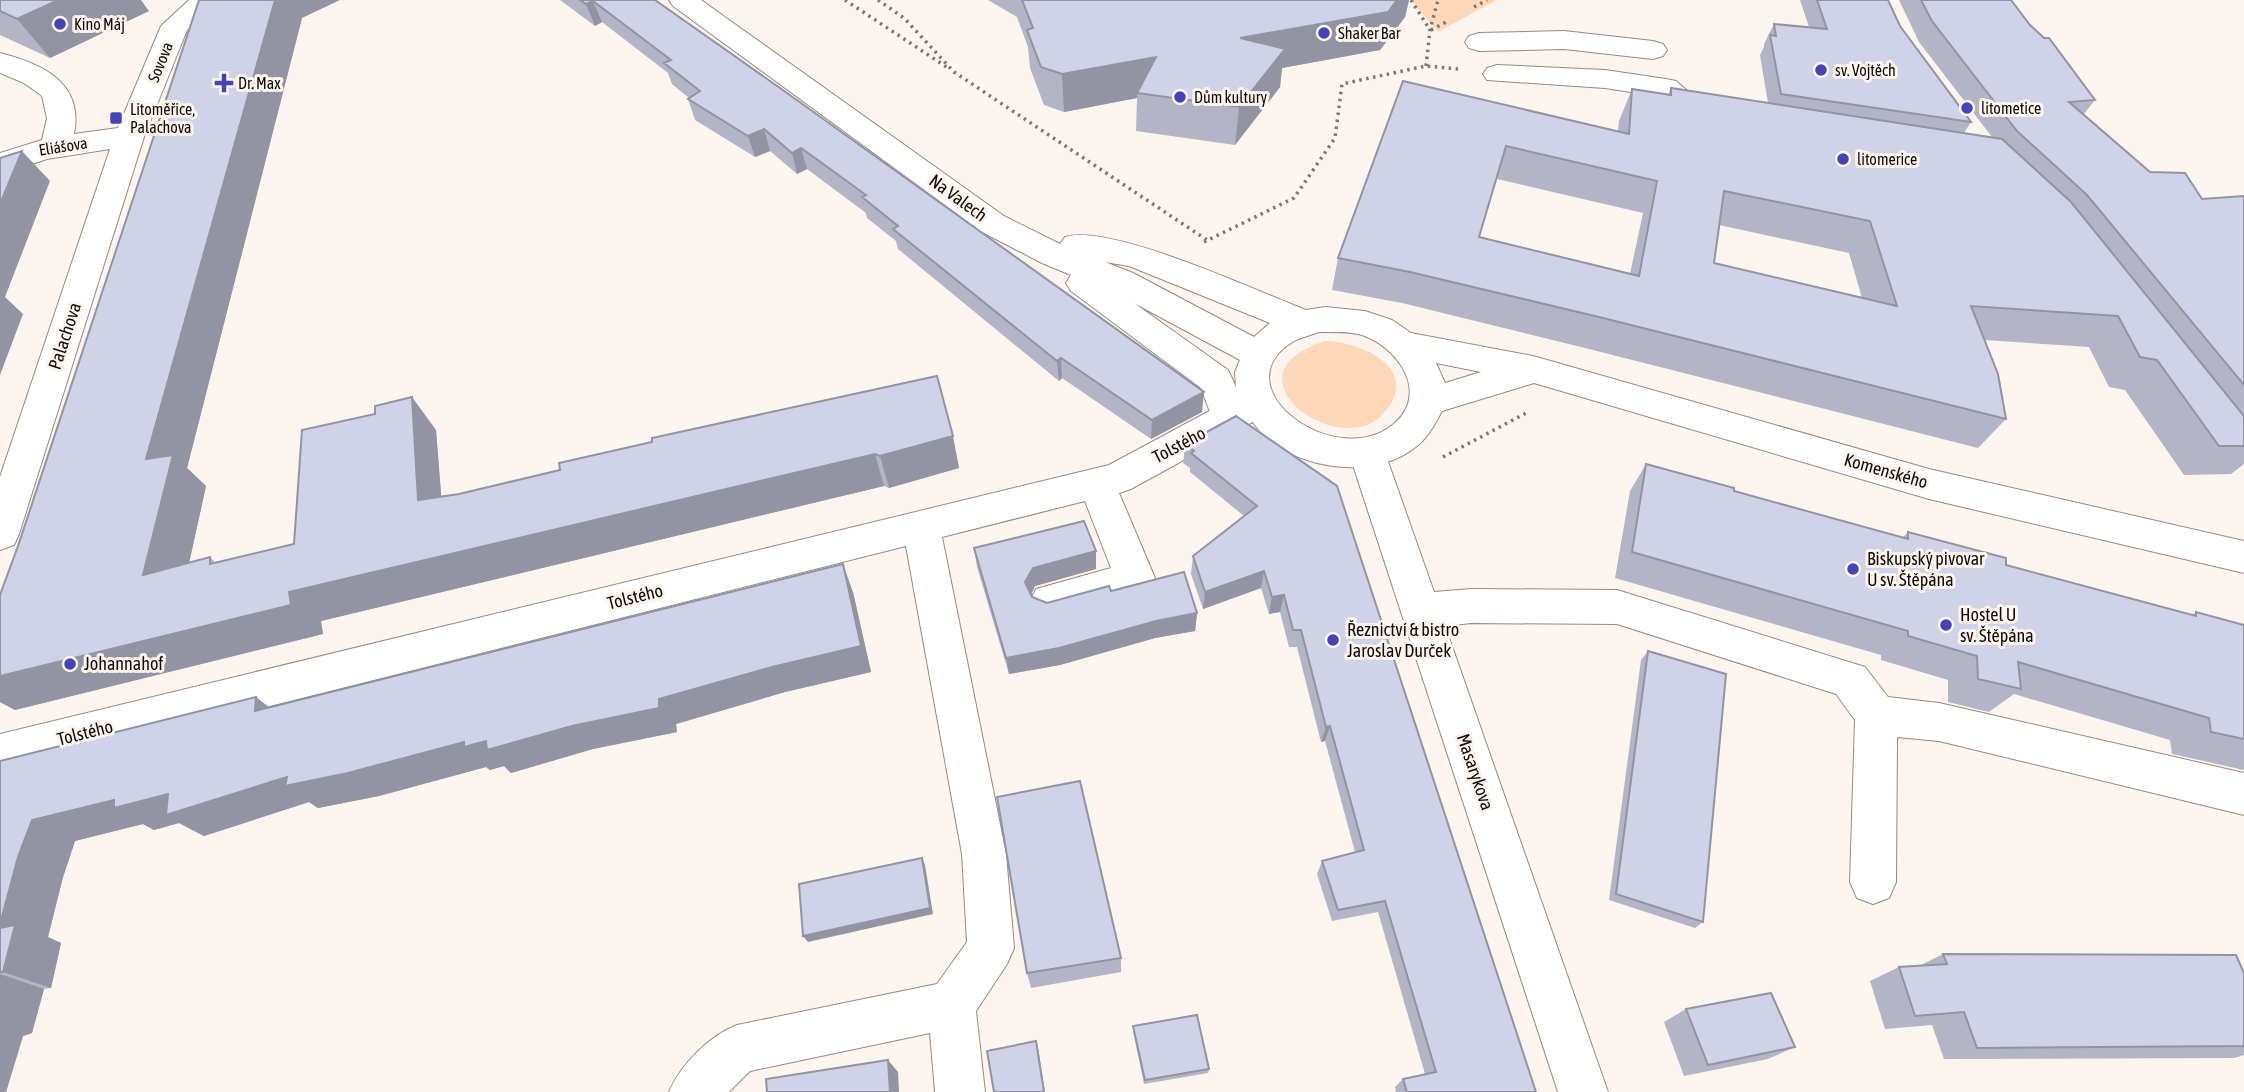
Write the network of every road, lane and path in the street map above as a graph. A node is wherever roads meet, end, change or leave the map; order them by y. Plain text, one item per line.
1 (206, 0) edge
2 (683, 0) edge
3 (845, 0) edge
4 (878, 0) edge
5 (1411, 0) edge
6 (1438, 0) edge
7 (1430, 30) junction
8 (1479, 42) dead end
9 (1653, 50) dead end
10 (0, 62) edge
11 (954, 72) junction
12 (1497, 74) dead end
13 (1740, 122) edge
14 (129, 137) junction
15 (57, 145) junction
16 (0, 165) edge
17 (1020, 237) junction
18 (1208, 240) junction
19 (1198, 246) dead end
20 (1302, 322) junction
21 (1403, 344) junction
22 (1258, 354) junction
23 (1533, 369) junction
24 (1428, 402) junction
25 (1242, 411) junction
26 (1367, 453) junction
27 (1096, 483) junction
28 (921, 526) junction
29 (0, 534) edge
30 (2244, 557) edge
31 (1050, 601) edge
32 (1421, 611) junction
33 (1876, 715) junction
34 (0, 754) edge
35 (2244, 794) edge
36 (1873, 882) dead end
37 (951, 1005) junction
38 (694, 1092) edge
39 (960, 1092) edge
40 (1583, 1092) edge

1 - 14 main road, Sovova
2 - 17 main road, Na Valech
3 - 11 path
4 - 11 path
5 - 7 path
6 - 7 path
7 - 18 path
8 - 9 main road
10 - 15 main road
11 - 18 path
12 - 13 main road
14 - 15 main road, Eliášova
14 - 29 main road, Palachova
15 - 16 main road, Eliášova
17 - 20 main road
17 - 22 main road, Na Valech
17 - 25 main road
18 - 19 path
20 - 21 main road
20 - 22 main road
21 - 23 main road, Komenského
21 - 24 main road
22 - 25 main road
23 - 24 main road
23 - 30 main road, Komenského
24 - 26 main road
25 - 26 main road
25 - 27 main road, Tolstého
26 - 32 main road, Masarykova
27 - 28 main road, Tolstého
27 - 31 main road
28 - 34 main road, Tolstého
28 - 37 main road
32 - 33 main road
32 - 40 main road, Masarykova
33 - 35 main road
33 - 36 main road
37 - 38 main road
37 - 39 main road

